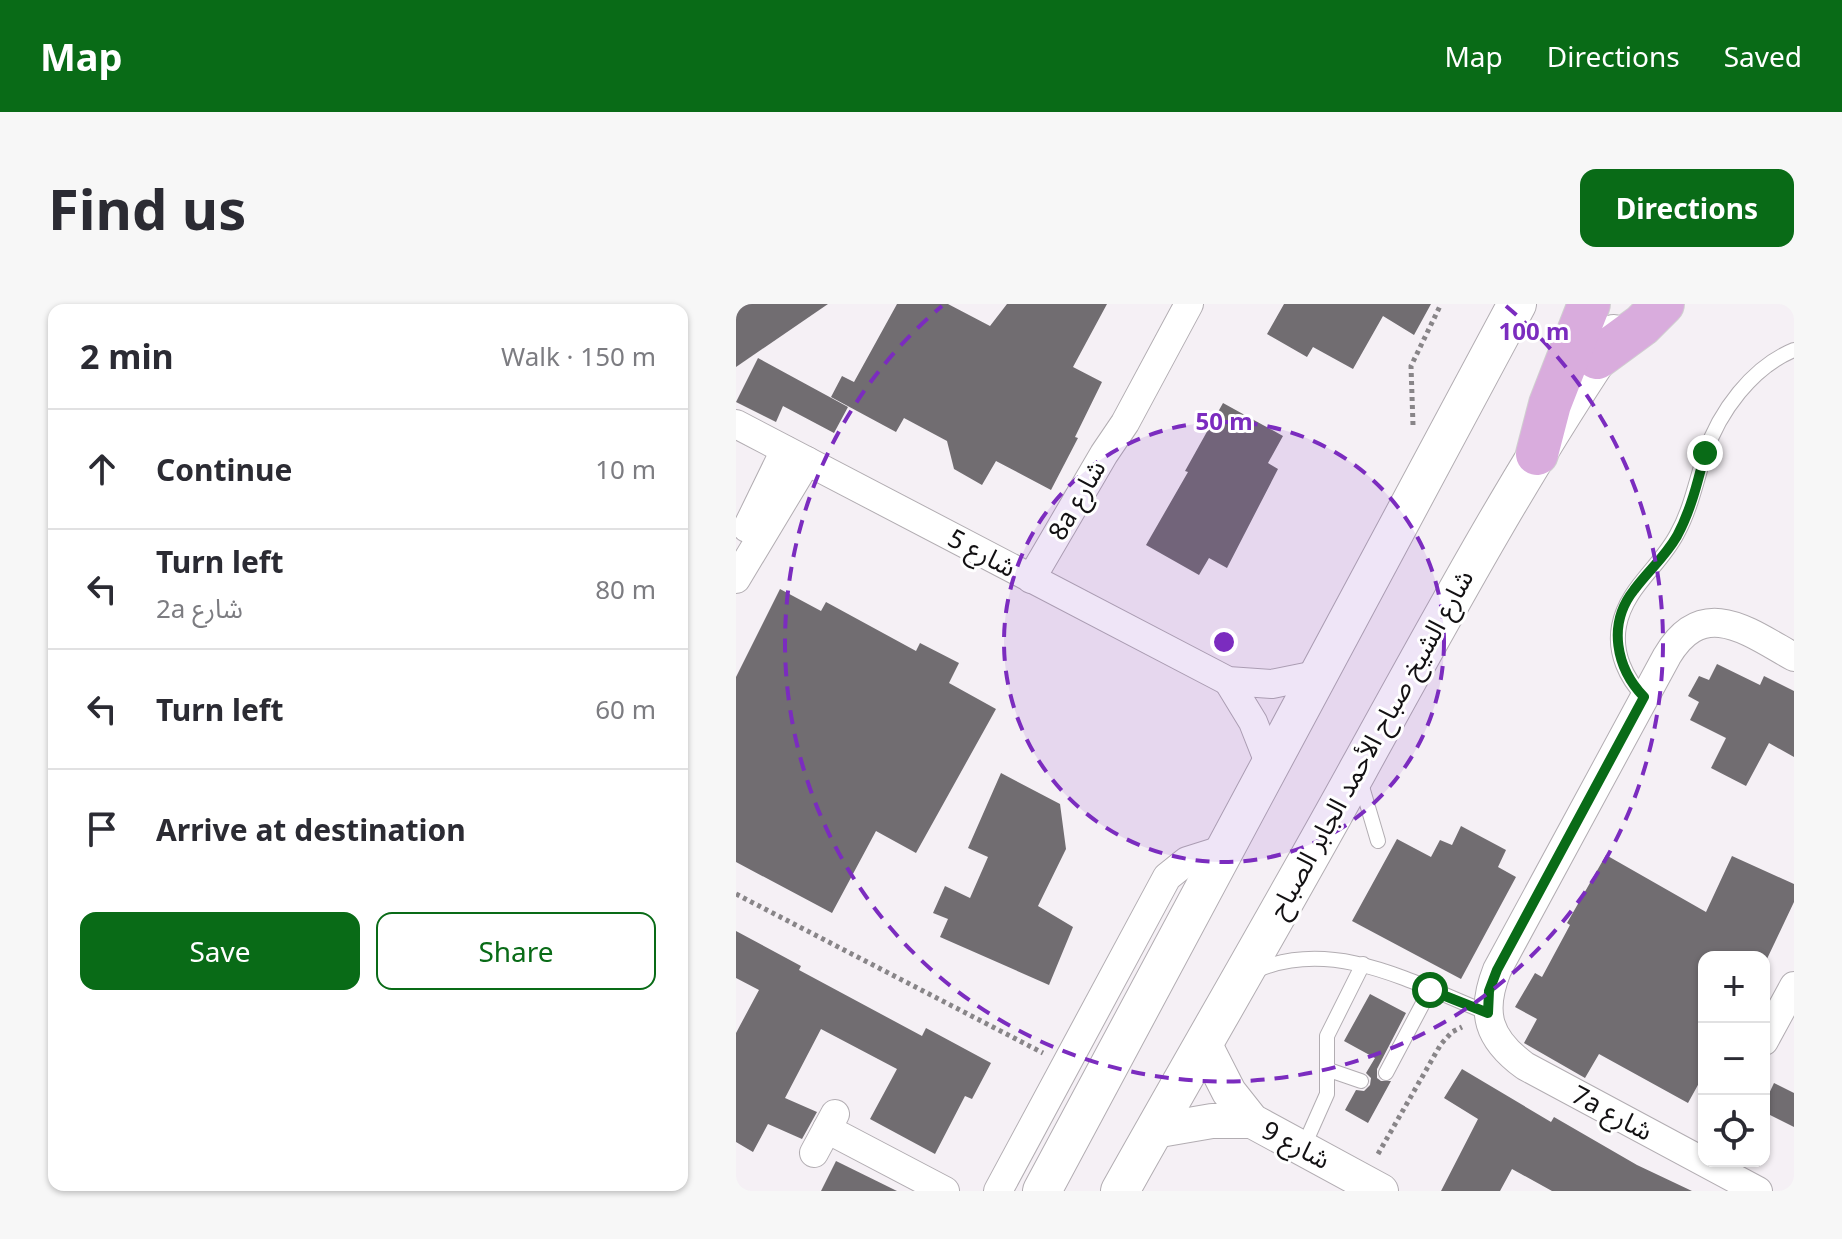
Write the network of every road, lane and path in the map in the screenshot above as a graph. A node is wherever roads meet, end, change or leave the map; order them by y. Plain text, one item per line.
1 (1189, 304) edge
2 (1441, 304) edge
3 (1517, 304) edge
4 (1589, 304) edge
5 (1634, 304) edge
6 (1663, 304) edge
7 (1794, 350) edge
8 (1597, 358) junction
9 (736, 424) edge
10 (1409, 437) dead end
11 (1537, 454) junction
12 (796, 455) junction
13 (736, 551) edge
14 (736, 579) edge
15 (1040, 584) junction
16 (1794, 657) edge
17 (1316, 675) junction
18 (1228, 681) junction
19 (1644, 697) junction
20 (1270, 765) junction
21 (1359, 769) junction
22 (1378, 841) dead end
23 (1225, 849) junction
24 (736, 894) edge
25 (1363, 964) junction
26 (1240, 978) junction
27 (1794, 986) edge
28 (1430, 990) junction
29 (1488, 1013) junction
30 (1770, 1030) edge
31 (1204, 1043) junction
32 (1065, 1065) junction
33 (1329, 1070) junction
34 (1386, 1073) dead end
35 (1361, 1081) dead end
36 (1252, 1121) junction
37 (1154, 1131) junction
38 (825, 1132) dead end
39 (1302, 1149) junction
40 (1698, 1153) edge
41 (1721, 1167) edge
42 (1375, 1188) edge
43 (945, 1191) edge
44 (998, 1191) edge
45 (1042, 1191) edge
46 (1120, 1191) edge
47 (1758, 1191) edge

1 - 15 street, 8a شارع
2 - 10 path
3 - 17 main road
4 - 11 main road
5 - 8 main road, شارع الشيخ صباح الأحمد الجابر الصباح
6 - 8 main road
7 - 19 lane
8 - 11 main road, شارع الشيخ صباح الأحمد الجابر الصباح
9 - 12 street, شارع 5
11 - 21 main road, شارع الشيخ صباح الأحمد الجابر الصباح
12 - 13 street
12 - 14 street
12 - 15 street, شارع 5
15 - 18 street, شارع 5
16 - 19 street
17 - 18 street, شارع 5
17 - 20 main road
18 - 20 street
19 - 29 street
20 - 23 main road
21 - 22 lane
21 - 26 main road, شارع الشيخ صباح الأحمد الجابر الصباح
23 - 32 street
23 - 45 main road
24 - 32 path
25 - 26 lane
25 - 28 lane
25 - 33 lane
26 - 31 main road, شارع الشيخ صباح الأحمد الجابر الصباح
27 - 30 street
28 - 29 lane
28 - 34 lane
29 - 40 street, 7a شارع
29 - 42 path
31 - 36 street, شارع 9
31 - 37 main road, شارع الشيخ صباح الأحمد الجابر الصباح
32 - 44 street
33 - 35 lane
33 - 39 lane
36 - 37 street, شارع 9
36 - 39 street, شارع 9
37 - 46 main road, شارع الشيخ صباح الأحمد الجابر الصباح
38 - 43 street
39 - 42 street, شارع 9
41 - 47 street, 7a شارع

